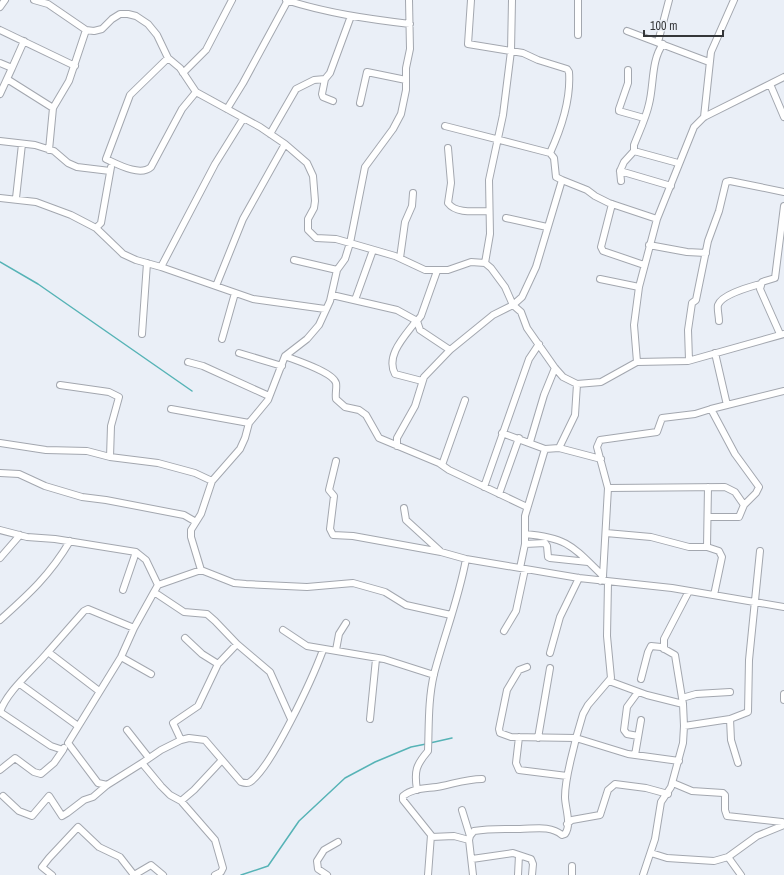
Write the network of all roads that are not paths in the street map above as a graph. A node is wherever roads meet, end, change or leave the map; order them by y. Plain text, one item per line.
1 (5, 0) edge
2 (34, 0) edge
3 (232, 0) edge
4 (287, 0) edge
5 (409, 0) edge
6 (470, 0) edge
7 (512, 0) edge
8 (578, 0) edge
9 (669, 0) edge
10 (734, 0) edge
11 (50, 2) edge
12 (0, 7) edge
13 (351, 16) junction
14 (410, 24) junction
15 (0, 30) edge
16 (86, 30) junction
17 (627, 31) dead end
18 (578, 34) dead end
19 (24, 41) junction
20 (661, 43) junction
21 (511, 51) junction
22 (168, 58) junction
23 (709, 62) junction
24 (0, 63) edge
25 (75, 66) junction
26 (12, 68) junction
27 (628, 70) dead end
28 (183, 73) junction
29 (325, 78) junction
30 (784, 78) edge
31 (7, 79) junction
32 (406, 80) junction
33 (770, 84) junction
34 (196, 92) junction
35 (0, 94) edge
36 (334, 101) dead end
37 (360, 102) dead end
38 (53, 108) junction
39 (227, 109) junction
40 (704, 117) junction
41 (784, 117) edge
42 (644, 118) junction
43 (243, 119) junction
44 (445, 126) dead end
45 (270, 134) junction
46 (498, 139) junction
47 (0, 141) edge
48 (22, 144) junction
49 (285, 144) junction
50 (448, 148) dead end
51 (49, 150) junction
52 (634, 151) junction
53 (550, 153) junction
54 (112, 161) junction
55 (678, 163) junction
56 (110, 171) junction
57 (620, 171) junction
58 (562, 180) junction
59 (621, 181) dead end
60 (671, 186) junction
61 (784, 192) edge
62 (413, 193) dead end
63 (0, 198) edge
64 (16, 198) junction
65 (612, 204) junction
66 (784, 206) edge
67 (488, 211) junction
68 (506, 218) dead end
69 (657, 219) junction
70 (547, 226) junction
71 (96, 228) junction
72 (350, 243) junction
73 (649, 245) junction
74 (373, 250) junction
75 (706, 253) junction
76 (400, 258) junction
77 (294, 260) dead end
78 (147, 263) junction
79 (485, 263) junction
80 (644, 265) junction
81 (161, 266) junction
82 (337, 270) junction
83 (437, 271) junction
84 (600, 279) dead end
85 (760, 284) junction
86 (216, 286) junction
87 (639, 287) junction
88 (234, 293) junction
89 (332, 295) junction
90 (355, 300) junction
91 (513, 305) junction
92 (325, 309) junction
93 (417, 321) junction
94 (719, 321) dead end
95 (142, 334) dead end
96 (782, 334) edge
97 (222, 338) dead end
98 (539, 344) junction
99 (450, 350) junction
100 (239, 353) dead end
101 (715, 353) junction
102 (285, 356) junction
103 (689, 360) junction
104 (188, 362) dead end
105 (637, 362) junction
106 (282, 366) junction
107 (555, 368) junction
108 (422, 381) junction
109 (577, 384) junction
110 (60, 385) dead end
111 (784, 391) edge
112 (269, 396) junction
113 (465, 400) dead end
114 (727, 405) junction
115 (171, 409) dead end
116 (711, 410) junction
117 (249, 423) junction
118 (502, 433) junction
119 (519, 438) junction
120 (530, 442) junction
121 (0, 443) edge
122 (397, 446) junction
123 (559, 448) junction
124 (545, 449) junction
125 (110, 457) junction
126 (601, 459) junction
127 (336, 461) dead end
128 (442, 465) junction
129 (0, 473) edge
130 (212, 481) junction
131 (484, 487) junction
132 (708, 487) junction
133 (608, 488) junction
134 (499, 494) junction
135 (744, 505) junction
136 (527, 507) junction
137 (404, 508) dead end
138 (709, 517) junction
139 (196, 522) junction
140 (0, 530) edge
141 (606, 533) junction
142 (525, 534) junction
143 (20, 535) junction
144 (70, 541) junction
145 (525, 544) junction
146 (707, 548) junction
147 (760, 551) dead end
148 (136, 552) junction
149 (441, 552) junction
150 (0, 558) edge
151 (466, 559) junction
152 (588, 562) junction
153 (522, 569) junction
154 (201, 570) junction
155 (579, 578) junction
156 (601, 578) junction
157 (608, 582) junction
158 (158, 585) junction
159 (123, 590) dead end
160 (689, 591) junction
161 (154, 592) junction
162 (714, 595) junction
163 (755, 603) junction
164 (784, 607) edge
165 (451, 616) junction
166 (0, 620) edge
167 (346, 623) dead end
168 (134, 628) junction
169 (283, 630) dead end
170 (504, 631) dead end
171 (185, 638) dead end
172 (237, 644) junction
173 (664, 649) junction
174 (323, 650) junction
175 (336, 650) junction
176 (48, 652) junction
177 (550, 653) dead end
178 (121, 657) junction
179 (376, 659) junction
180 (218, 664) junction
181 (527, 667) dead end
182 (550, 668) dead end
183 (151, 674) dead end
184 (434, 675) junction
185 (641, 679) dead end
186 (609, 681) junction
187 (20, 684) junction
188 (99, 691) junction
189 (638, 692) junction
190 (730, 692) dead end
191 (784, 694) edge
192 (784, 700) edge
193 (683, 701) junction
194 (0, 712) edge
195 (291, 719) junction
196 (370, 719) dead end
197 (641, 720) dead end
198 (730, 720) junction
199 (78, 726) junction
200 (684, 726) junction
201 (127, 730) dead end
202 (638, 736) junction
203 (519, 737) junction
204 (538, 738) junction
205 (576, 738) junction
206 (181, 740) junction
207 (68, 743) junction
208 (63, 750) junction
209 (635, 755) junction
210 (149, 758) junction
211 (222, 760) junction
212 (680, 761) junction
213 (142, 763) junction
214 (738, 763) dead end
215 (0, 770) edge
216 (567, 776) junction
217 (482, 779) dead end
218 (673, 783) junction
219 (107, 785) junction
220 (417, 790) junction
221 (668, 794) junction
222 (3, 796) dead end
223 (181, 801) junction
224 (462, 810) dead end
225 (783, 823) edge
226 (567, 824) junction
227 (431, 837) junction
228 (469, 838) junction
229 (338, 842) dead end
230 (652, 853) junction
231 (519, 855) junction
232 (728, 857) junction
233 (472, 858) junction
234 (572, 866) dead end
235 (52, 875) edge
236 (163, 875) edge
237 (215, 875) edge
238 (327, 875) edge
239 (428, 875) edge
240 (473, 875) edge
241 (518, 875) edge
242 (532, 875) edge
243 (572, 875) edge
244 (644, 875) edge
245 (741, 875) edge

1 - 12 street
2 - 11 street
3 - 28 street
4 - 13 street
4 - 39 street
5 - 14 street
6 - 21 street
7 - 21 street
8 - 18 street
9 - 20 street
10 - 23 street
11 - 16 street
13 - 14 street
13 - 29 street
14 - 32 street
15 - 19 street
16 - 22 street
16 - 25 street
17 - 20 street
19 - 25 street
19 - 26 street
20 - 23 street
20 - 42 street
21 - 46 street
21 - 53 street
22 - 28 street
22 - 54 street
23 - 40 street
24 - 26 street
25 - 38 street
26 - 31 street
27 - 42 street
28 - 34 street
29 - 36 street
29 - 45 street
30 - 33 street
31 - 35 street
31 - 38 street
32 - 37 street
32 - 72 street
33 - 40 street
33 - 41 street
34 - 39 street
34 - 54 street
38 - 51 street
39 - 43 street
40 - 55 street
42 - 52 street
43 - 45 street
43 - 81 street
44 - 46 street
45 - 49 street
46 - 53 street
46 - 67 street
47 - 48 street
48 - 51 street
48 - 64 street
49 - 72 street
49 - 86 street
50 - 67 street
51 - 56 street
52 - 55 street
52 - 57 street
53 - 58 street
54 - 56 street
55 - 60 street
56 - 71 street
57 - 59 street
57 - 60 street
58 - 65 street
58 - 70 street
60 - 69 street
61 - 75 street
62 - 76 street
63 - 64 street
64 - 71 street
65 - 69 street
65 - 80 street
66 - 85 street
67 - 79 street
68 - 70 street
69 - 73 street
70 - 91 street
71 - 78 street
72 - 74 street
72 - 82 street
73 - 75 street
73 - 80 street
74 - 76 street
74 - 90 street
75 - 103 street
76 - 83 street
77 - 82 street
78 - 81 street
78 - 95 street
79 - 83 street
79 - 91 street
80 - 87 street
81 - 86 street
82 - 89 street
83 - 93 street
84 - 87 street
85 - 94 street
85 - 96 street
86 - 88 street
87 - 105 street
88 - 92 street
88 - 97 street
89 - 90 street
89 - 92 street
90 - 93 street
91 - 98 street
91 - 99 street
92 - 102 street
93 - 99 street
93 - 108 street
96 - 101 street
98 - 107 street
98 - 118 street
99 - 108 street
100 - 106 street
101 - 103 street
101 - 114 street
102 - 106 street
102 - 122 street
103 - 105 street
104 - 112 street
105 - 109 street
106 - 112 street
107 - 109 street
107 - 120 street
108 - 122 street
109 - 123 street
110 - 125 street
111 - 114 street
112 - 117 street
113 - 128 street
114 - 116 street
115 - 117 street
116 - 126 street
116 - 135 street
117 - 130 street
118 - 119 street
118 - 131 street
119 - 120 street
119 - 134 street
120 - 124 street
121 - 125 street
122 - 128 street
123 - 124 street
123 - 126 street
124 - 136 street
125 - 130 street
126 - 133 street
127 - 149 street
128 - 131 street
129 - 139 street
130 - 139 street
131 - 134 street
132 - 133 street
132 - 135 street
132 - 138 street
133 - 141 street
134 - 136 street
135 - 138 street
136 - 142 street
137 - 149 street
138 - 146 street
139 - 154 street
140 - 143 street
141 - 146 street
141 - 156 street
142 - 145 street
142 - 152 street
143 - 144 street
143 - 150 street
144 - 148 street
144 - 166 street
145 - 152 street
145 - 153 street
146 - 162 street
147 - 163 street
148 - 158 street
148 - 159 street
149 - 151 street
151 - 153 street
151 - 165 street
152 - 156 street
153 - 155 street
153 - 170 street
154 - 158 street
154 - 165 street
155 - 156 street
155 - 177 street
156 - 157 street
157 - 160 street
157 - 186 street
158 - 161 street
160 - 162 street
160 - 173 street
161 - 168 street
161 - 172 street
162 - 163 street
163 - 164 street
163 - 198 street
165 - 184 street
167 - 175 street
168 - 176 street
168 - 178 street
169 - 174 street
171 - 180 street
172 - 180 street
172 - 195 street
173 - 185 street
173 - 193 street
174 - 175 street
174 - 195 street
175 - 179 street
176 - 187 street
176 - 188 street
178 - 183 street
178 - 188 street
179 - 184 street
179 - 196 street
180 - 206 street
181 - 203 street
182 - 204 street
184 - 220 street
186 - 189 street
186 - 205 street
187 - 194 street
187 - 199 street
188 - 199 street
189 - 193 street
189 - 202 street
190 - 193 street
191 - 192 street
193 - 200 street
194 - 208 street
195 - 211 street
197 - 202 street
198 - 200 street
198 - 214 street
199 - 207 street
200 - 212 street
201 - 210 street
202 - 209 street
203 - 204 street
203 - 216 street
204 - 205 street
205 - 209 street
205 - 216 street
206 - 210 street
206 - 211 street
207 - 208 street
207 - 219 street
208 - 215 street
209 - 212 street
210 - 213 street
211 - 223 street
212 - 218 street
213 - 219 street
213 - 223 street
216 - 226 street
217 - 220 street
218 - 221 street
218 - 225 street
219 - 222 street
220 - 227 street
221 - 226 street
221 - 230 street
223 - 237 street
224 - 228 street
225 - 232 street
226 - 228 street
227 - 228 street
227 - 239 street
228 - 233 street
229 - 238 street
230 - 232 street
230 - 244 street
231 - 233 street
231 - 241 street
231 - 242 street
232 - 245 street
233 - 240 street
234 - 243 street
235 - 236 street

